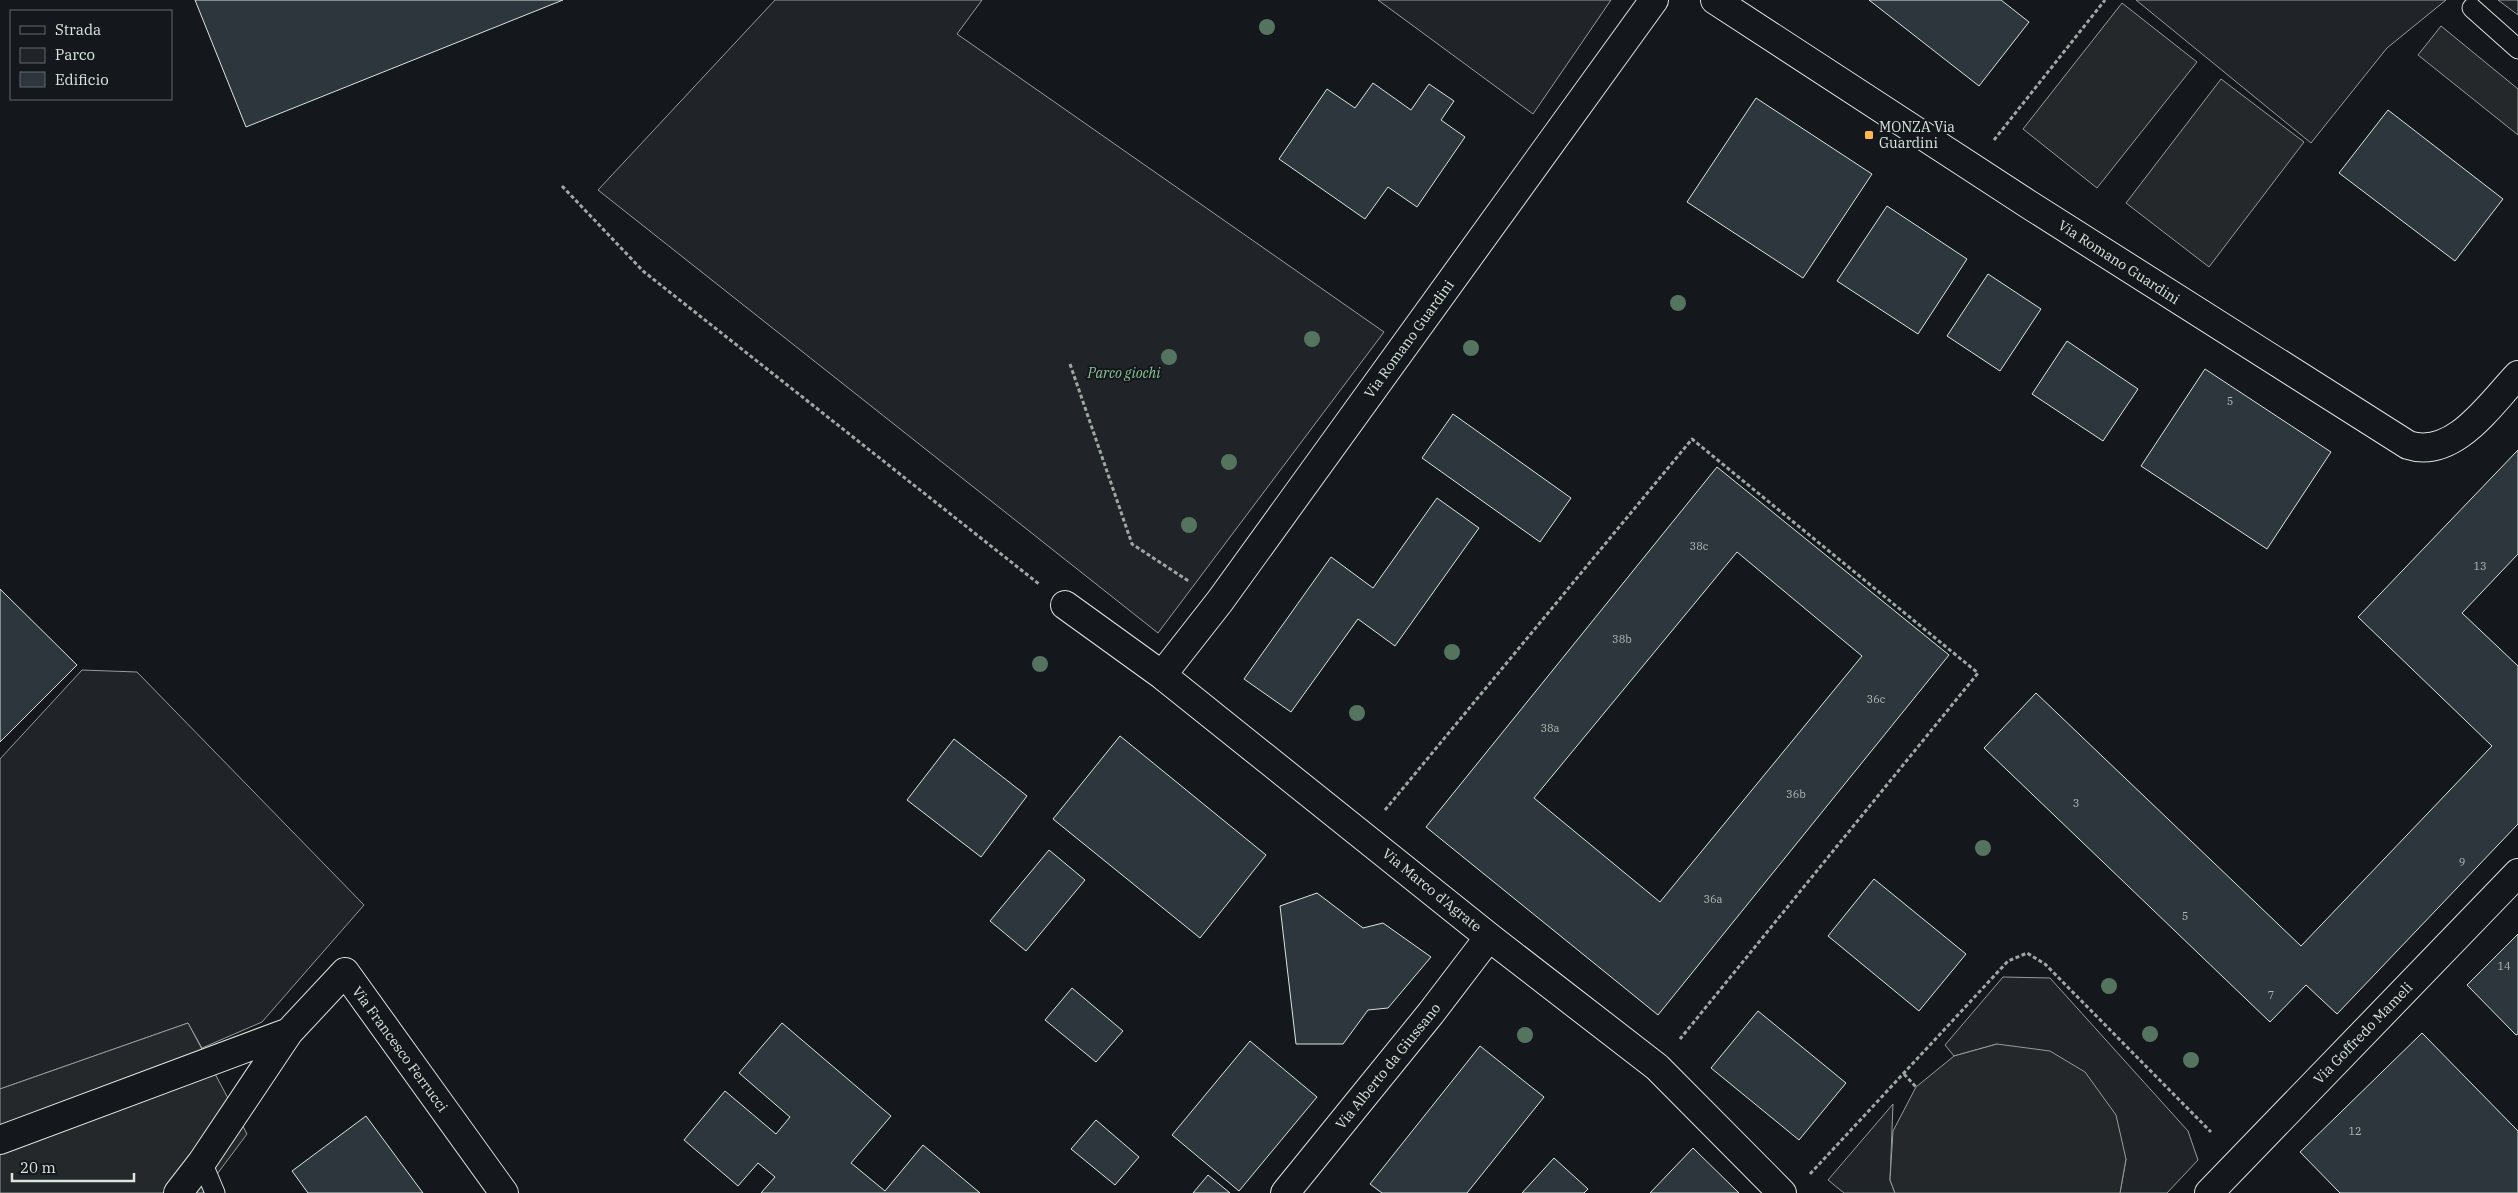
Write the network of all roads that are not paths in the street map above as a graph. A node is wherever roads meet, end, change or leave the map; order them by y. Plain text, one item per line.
1 (1654, 0) edge
2 (1715, 0) edge
3 (2472, 8) dead end
4 (2518, 49) edge
5 (2518, 375) edge
6 (1066, 605) road end
7 (1162, 675) junction
8 (2518, 873) edge
9 (1489, 937) junction
10 (288, 1032) junction
11 (0, 1140) edge
12 (202, 1162) junction
13 (178, 1193) edge
14 (216, 1193) edge
15 (504, 1193) edge
16 (1285, 1193) edge
17 (1782, 1193) edge
18 (2208, 1193) edge

1 - 7 street, Via Romano Guardini
2 - 5 street, Via Romano Guardini
3 - 4 lane
6 - 7 street, Via Marco d'Agrate
7 - 9 street, Via Marco d'Agrate
8 - 18 street, Via Goffredo Mameli
9 - 16 street, Via Alberto da Giussano
9 - 17 street, Via Marco d'Agrate
10 - 11 street, Via Francesco Ferrucci
10 - 12 street, Via Francesco Ferrucci
10 - 15 street, Via Francesco Ferrucci
12 - 13 street, Via Francesco Ferrucci
12 - 14 lane

